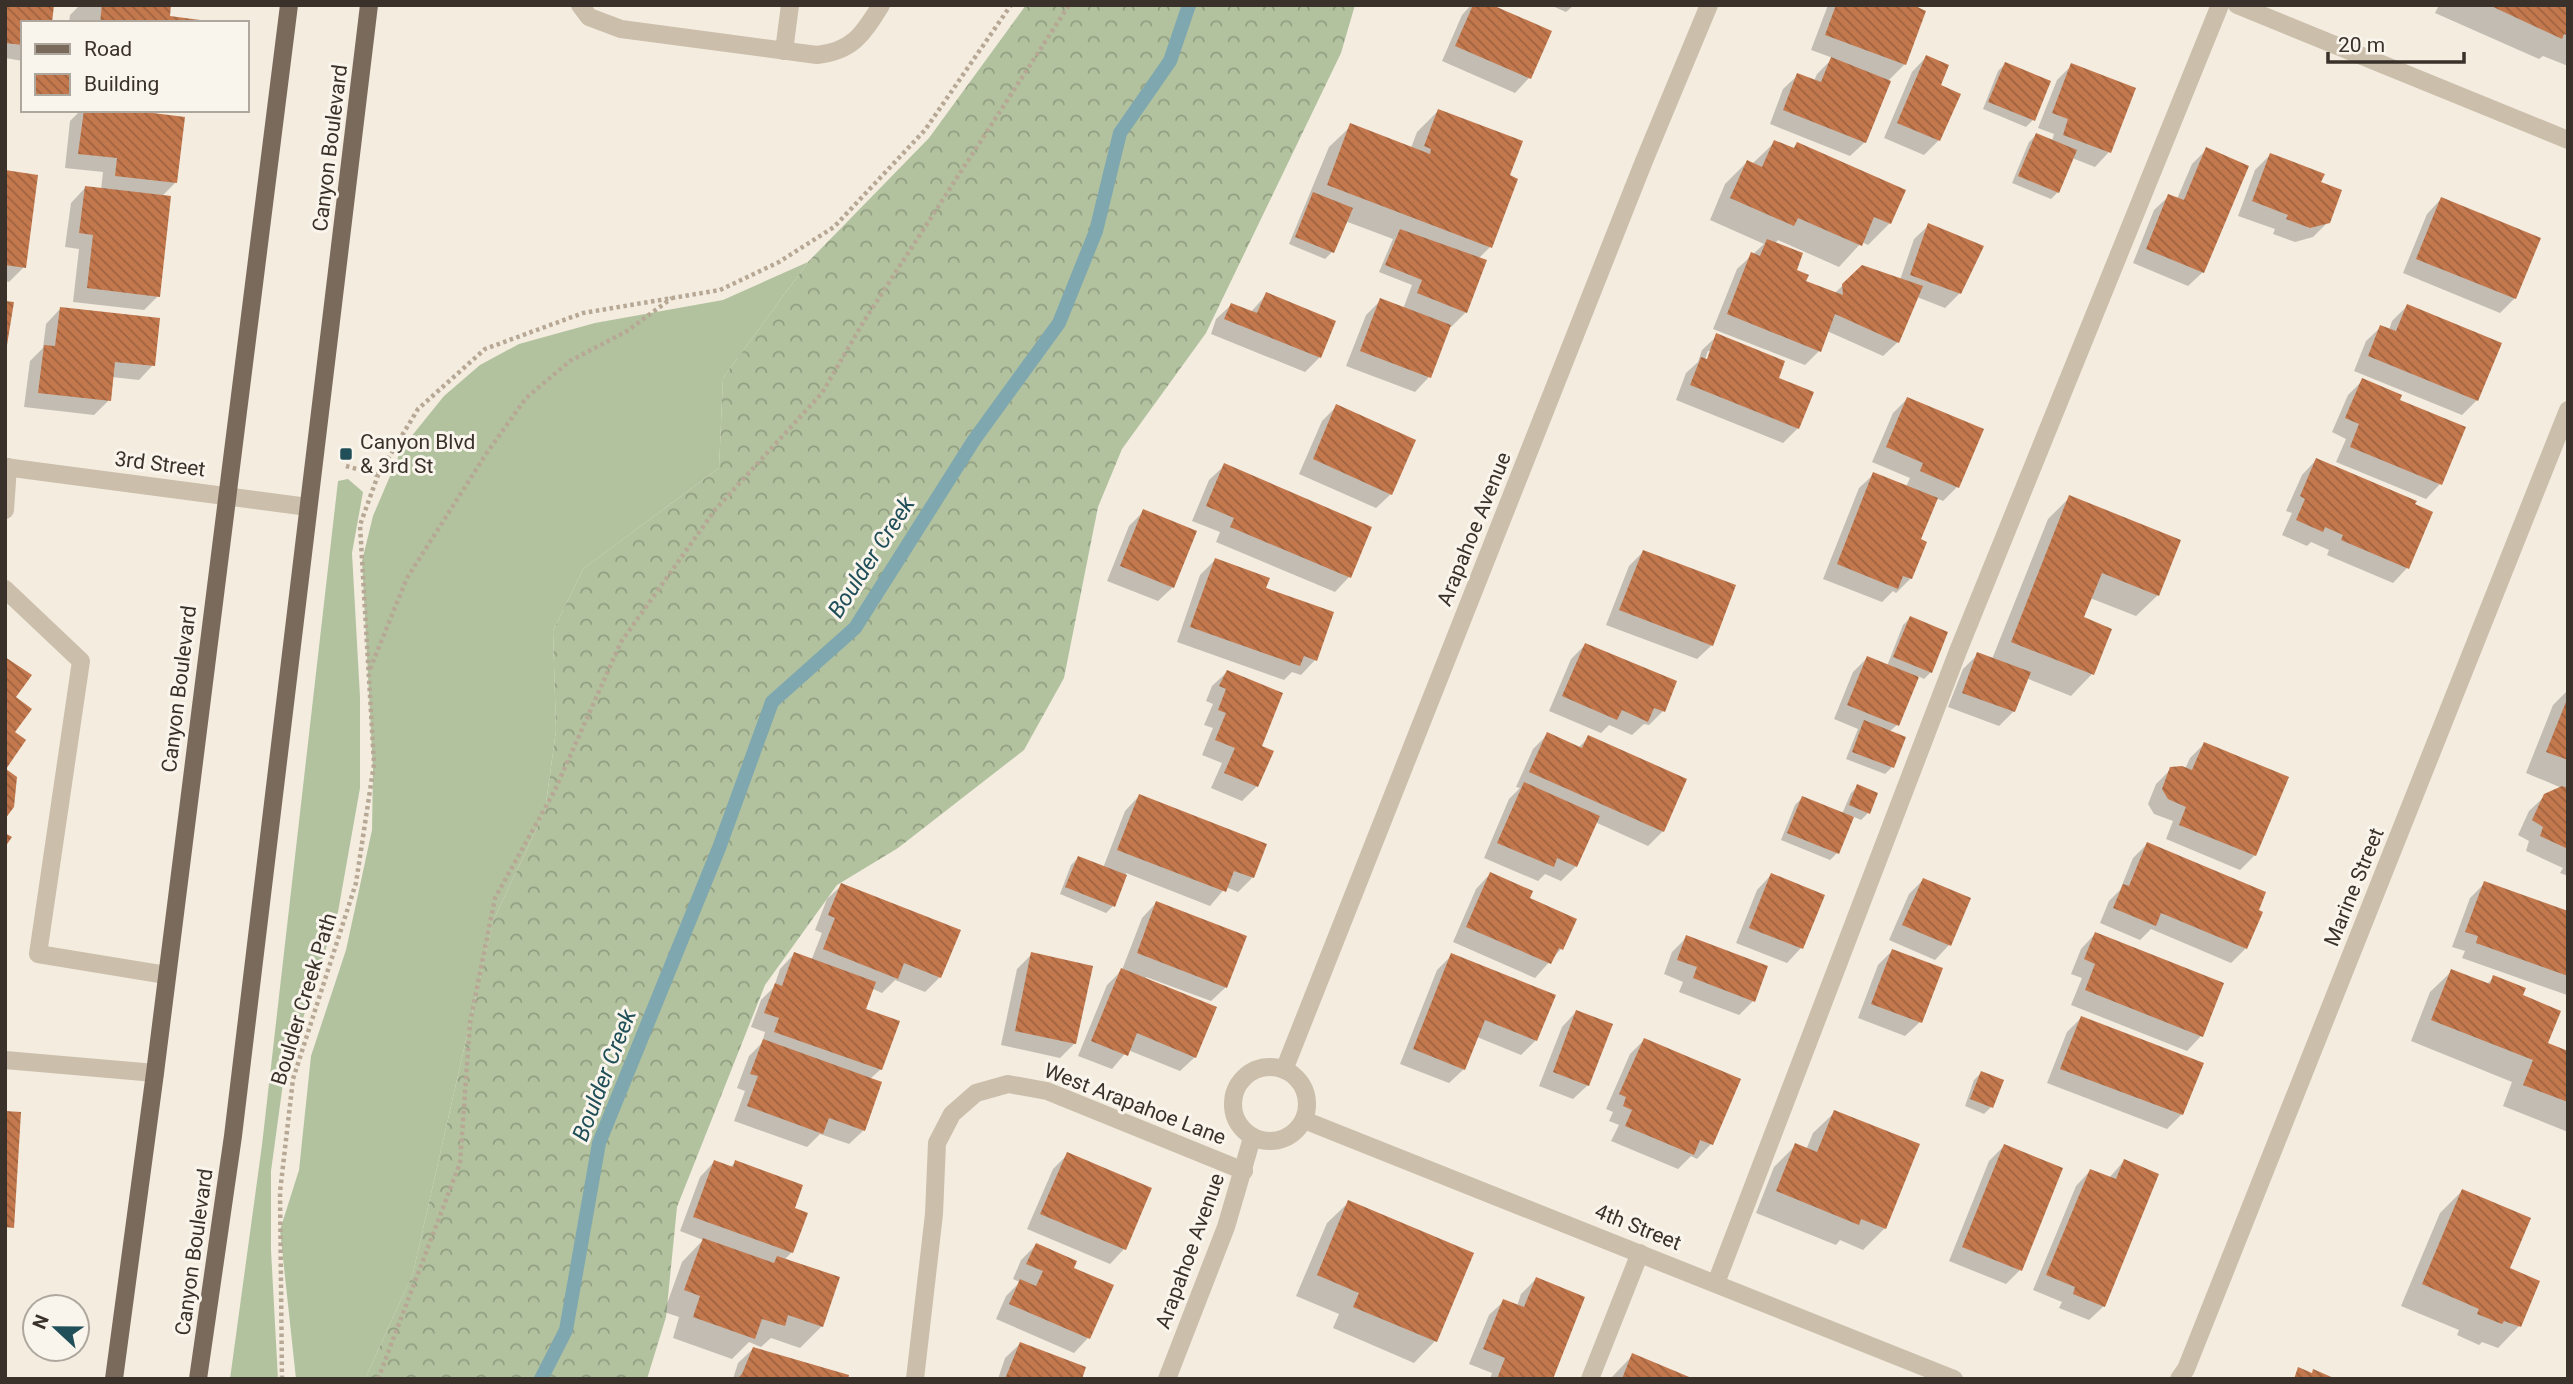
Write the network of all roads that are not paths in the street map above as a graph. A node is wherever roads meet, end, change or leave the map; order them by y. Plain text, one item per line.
1 (289, 5) edge
2 (369, 5) edge
3 (580, 5) edge
4 (790, 5) edge
5 (880, 5) edge
6 (1709, 5) edge
7 (2220, 5) edge
8 (2237, 5) edge
9 (784, 51) junction
10 (2568, 140) edge
11 (2568, 410) edge
12 (7, 467) edge
13 (227, 495) junction
14 (308, 507) junction
15 (5, 510) edge
16 (5, 589) edge
17 (166, 975) junction
18 (5, 1060) edge
19 (1284, 1070) junction
20 (155, 1073) junction
21 (1304, 1120) junction
22 (1252, 1138) junction
23 (1244, 1171) junction
24 (1640, 1252) junction
25 (1716, 1283) junction
26 (114, 1379) edge
27 (198, 1379) edge
28 (915, 1379) edge
29 (1167, 1379) edge
30 (1590, 1379) edge
31 (1954, 1379) edge
32 (2179, 1379) edge

1 - 13 main road, Canyon Boulevard
2 - 14 main road, Canyon Boulevard
3 - 9 street
4 - 9 street
5 - 9 street
6 - 19 street, Arapahoe Avenue
7 - 25 street
8 - 10 street
11 - 32 street, Marine Street
12 - 13 street, 3rd Street
12 - 15 street
13 - 14 street, 3rd Street
13 - 17 main road, Canyon Boulevard
14 - 27 main road, Canyon Boulevard
16 - 17 street
17 - 20 main road, Canyon Boulevard
18 - 20 street
19 - 21 street
19 - 22 street
20 - 26 main road, Canyon Boulevard
21 - 22 street
21 - 24 street, 4th Street
22 - 23 street, Arapahoe Avenue
23 - 28 street, West Arapahoe Lane
23 - 29 street, Arapahoe Avenue
24 - 25 street, 4th Street
24 - 30 street
25 - 31 street, 4th Street

